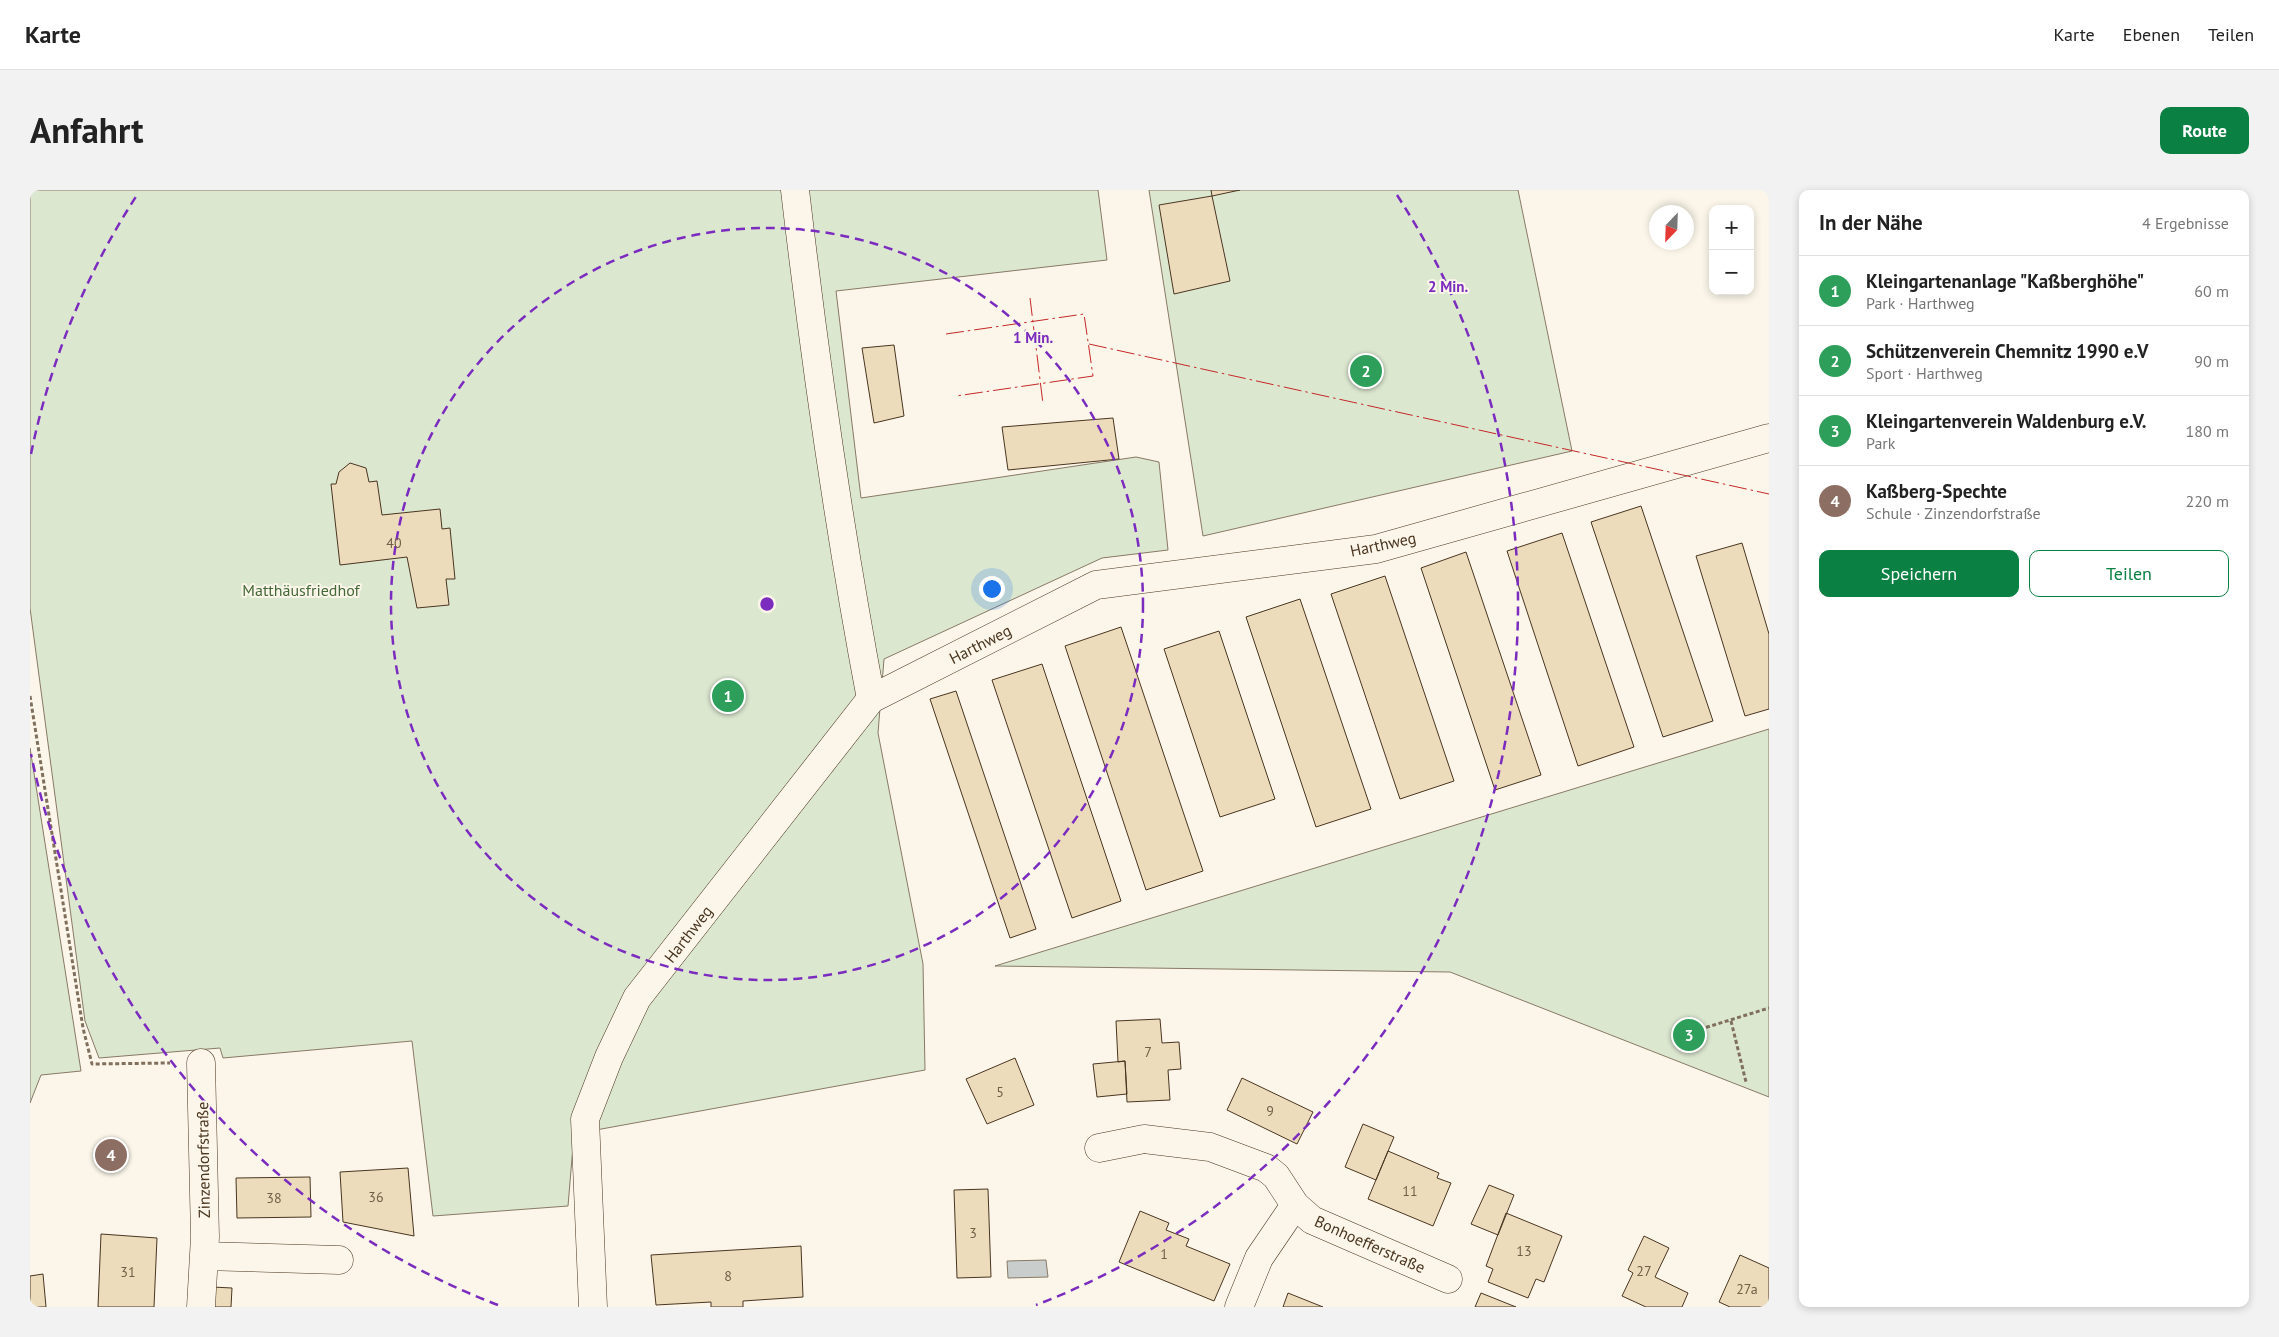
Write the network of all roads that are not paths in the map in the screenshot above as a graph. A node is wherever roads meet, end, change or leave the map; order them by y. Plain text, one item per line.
1 (795, 190) edge
2 (1769, 438) edge
3 (871, 699) junction
4 (201, 1063) road end
5 (1099, 1148) dead end
6 (1295, 1205) junction
7 (204, 1256) junction
8 (339, 1260) dead end
9 (1448, 1279) dead end
10 (201, 1307) edge
11 (593, 1307) edge
12 (1239, 1307) edge

1 - 3 street
2 - 3 street, Harthweg
3 - 11 street, Harthweg
4 - 7 street, Zinzendorfstraße
5 - 6 street, Bonhoefferstraße
6 - 9 street, Bonhoefferstraße
6 - 12 street
7 - 8 street
7 - 10 street, Zinzendorfstraße

